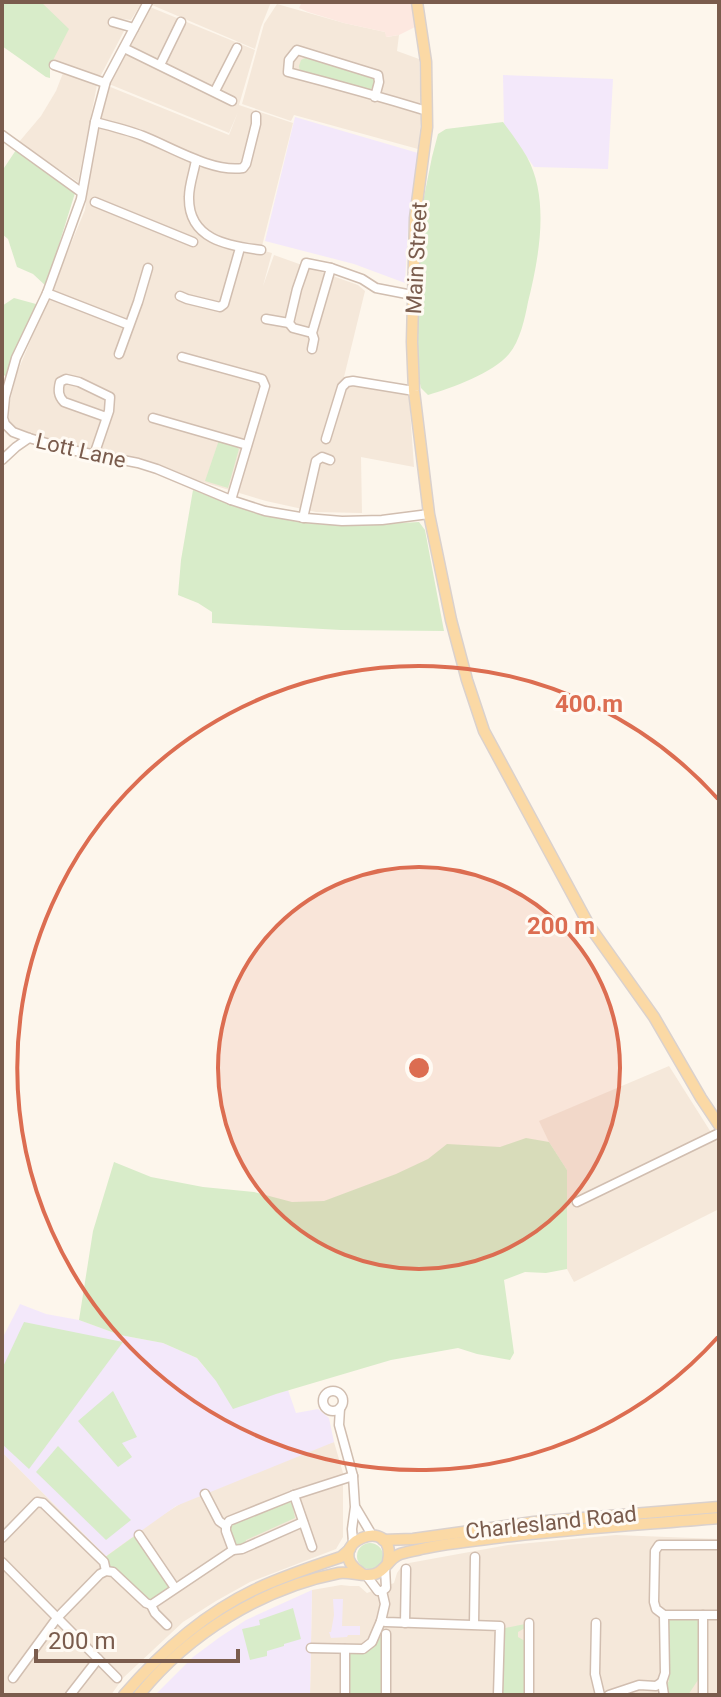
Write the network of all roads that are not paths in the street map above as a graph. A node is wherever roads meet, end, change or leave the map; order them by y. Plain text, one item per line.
1 (148, 2) edge
2 (417, 2) edge
3 (113, 22) dead end
4 (181, 22) dead end
5 (134, 28) junction
6 (124, 48) junction
7 (237, 48) dead end
8 (54, 65) dead end
9 (160, 65) junction
10 (105, 83) junction
11 (215, 91) junction
12 (375, 97) junction
13 (232, 101) dead end
14 (427, 111) junction
15 (256, 116) dead end
16 (95, 122) junction
17 (2, 135) edge
18 (196, 160) junction
19 (81, 192) junction
20 (95, 202) dead end
21 (194, 224) junction
22 (179, 236) junction
23 (193, 242) dead end
24 (240, 248) junction
25 (261, 250) dead end
26 (148, 268) dead end
27 (331, 268) junction
28 (47, 293) junction
29 (412, 295) junction
30 (180, 296) dead end
31 (266, 319) dead end
32 (289, 323) junction
33 (129, 325) junction
34 (312, 333) junction
35 (312, 349) dead end
36 (119, 354) dead end
37 (182, 357) dead end
38 (414, 391) junction
39 (106, 417) junction
40 (153, 418) dead end
41 (4, 427) edge
42 (29, 438) junction
43 (326, 439) dead end
44 (247, 445) junction
45 (94, 455) junction
46 (2, 460) edge
47 (330, 460) dead end
48 (231, 500) junction
49 (429, 514) junction
50 (303, 518) junction
51 (719, 1125) edge
52 (719, 1133) edge
53 (577, 1202) dead end
54 (340, 1408) junction
55 (330, 1410) junction
56 (339, 1425) junction
57 (353, 1476) junction
58 (205, 1494) dead end
59 (294, 1495) junction
60 (355, 1507) junction
61 (719, 1507) edge
62 (719, 1518) edge
63 (303, 1522) junction
64 (226, 1526) junction
65 (139, 1535) dead end
66 (378, 1537) junction
67 (2, 1538) edge
68 (719, 1545) edge
69 (352, 1546) junction
70 (312, 1547) dead end
71 (233, 1550) junction
72 (475, 1557) dead end
73 (2, 1562) edge
74 (387, 1565) junction
75 (406, 1569) dead end
76 (106, 1571) junction
77 (364, 1574) junction
78 (175, 1588) junction
79 (382, 1591) junction
80 (151, 1605) junction
81 (664, 1615) junction
82 (703, 1615) junction
83 (719, 1615) edge
84 (57, 1618) junction
85 (381, 1621) junction
86 (405, 1623) junction
87 (529, 1623) dead end
88 (596, 1623) dead end
89 (474, 1624) junction
90 (167, 1625) dead end
91 (386, 1634) dead end
92 (311, 1648) dead end
93 (345, 1649) junction
94 (98, 1659) junction
95 (13, 1678) dead end
96 (117, 1678) dead end
97 (662, 1682) junction
98 (703, 1684) junction
99 (70, 1695) edge
100 (124, 1695) edge
101 (139, 1695) edge
102 (345, 1695) edge
103 (386, 1695) edge
104 (498, 1695) edge
105 (529, 1695) edge
106 (600, 1695) edge
107 (609, 1695) edge
108 (664, 1695) edge
109 (693, 1695) edge
110 (703, 1695) edge

1 - 5 street, Lott Lane
2 - 14 main road, Main Street
3 - 5 street
4 - 9 street
5 - 6 street, Lott Lane
6 - 9 street
6 - 10 street, Lott Lane
7 - 11 street
8 - 10 street
9 - 11 street
10 - 16 street, Lott Lane
11 - 13 street
12 - 12 street
12 - 14 street
14 - 29 main road, Main Street
15 - 18 street
16 - 18 street
16 - 19 street, Lott Lane
17 - 19 street
18 - 21 street
19 - 28 street, Lott Lane
20 - 22 street
21 - 22 street
21 - 24 street
22 - 23 street
24 - 25 street
24 - 30 street
26 - 33 street
27 - 29 street
27 - 32 street
27 - 34 street
28 - 33 street
28 - 41 street, Lott Lane
29 - 38 main road, Main Street
31 - 32 street
32 - 34 street
33 - 36 street
34 - 35 street
37 - 44 street
38 - 43 street
38 - 49 main road, Main Street
39 - 39 street
39 - 45 street
40 - 44 street
41 - 42 street, Lott Lane
42 - 45 street, Lott Lane
42 - 46 street
44 - 48 street
45 - 48 street, Lott Lane
47 - 50 street
48 - 50 street, Lott Lane
49 - 50 street, Lott Lane
49 - 51 main road, Main Street
52 - 53 street
54 - 55 street
54 - 55 street
54 - 56 street
55 - 56 street
56 - 57 street
57 - 59 street
57 - 60 street
58 - 64 street
59 - 63 street
59 - 64 street
60 - 66 street
60 - 69 street
61 - 66 main road, Charlesland Road
62 - 74 main road, Charlesland Road
63 - 70 street
63 - 71 street
64 - 71 street
65 - 78 street
66 - 69 main road
66 - 74 main road
67 - 76 street
68 - 81 street
69 - 77 main road
69 - 100 main road
71 - 78 street
72 - 89 street
73 - 84 street
74 - 77 main road
74 - 79 street
75 - 86 street
76 - 80 street
76 - 84 street
77 - 79 street
77 - 101 main road
78 - 80 street
79 - 85 street
80 - 90 street
81 - 82 street
81 - 97 street
82 - 83 street
82 - 98 street
84 - 94 street
84 - 95 street
85 - 86 street
85 - 93 street
86 - 89 street
87 - 105 street
88 - 106 street
89 - 104 street
91 - 103 street
92 - 93 street
93 - 102 street
94 - 96 street
94 - 99 street
97 - 107 street
97 - 108 street
98 - 109 street
98 - 110 street

